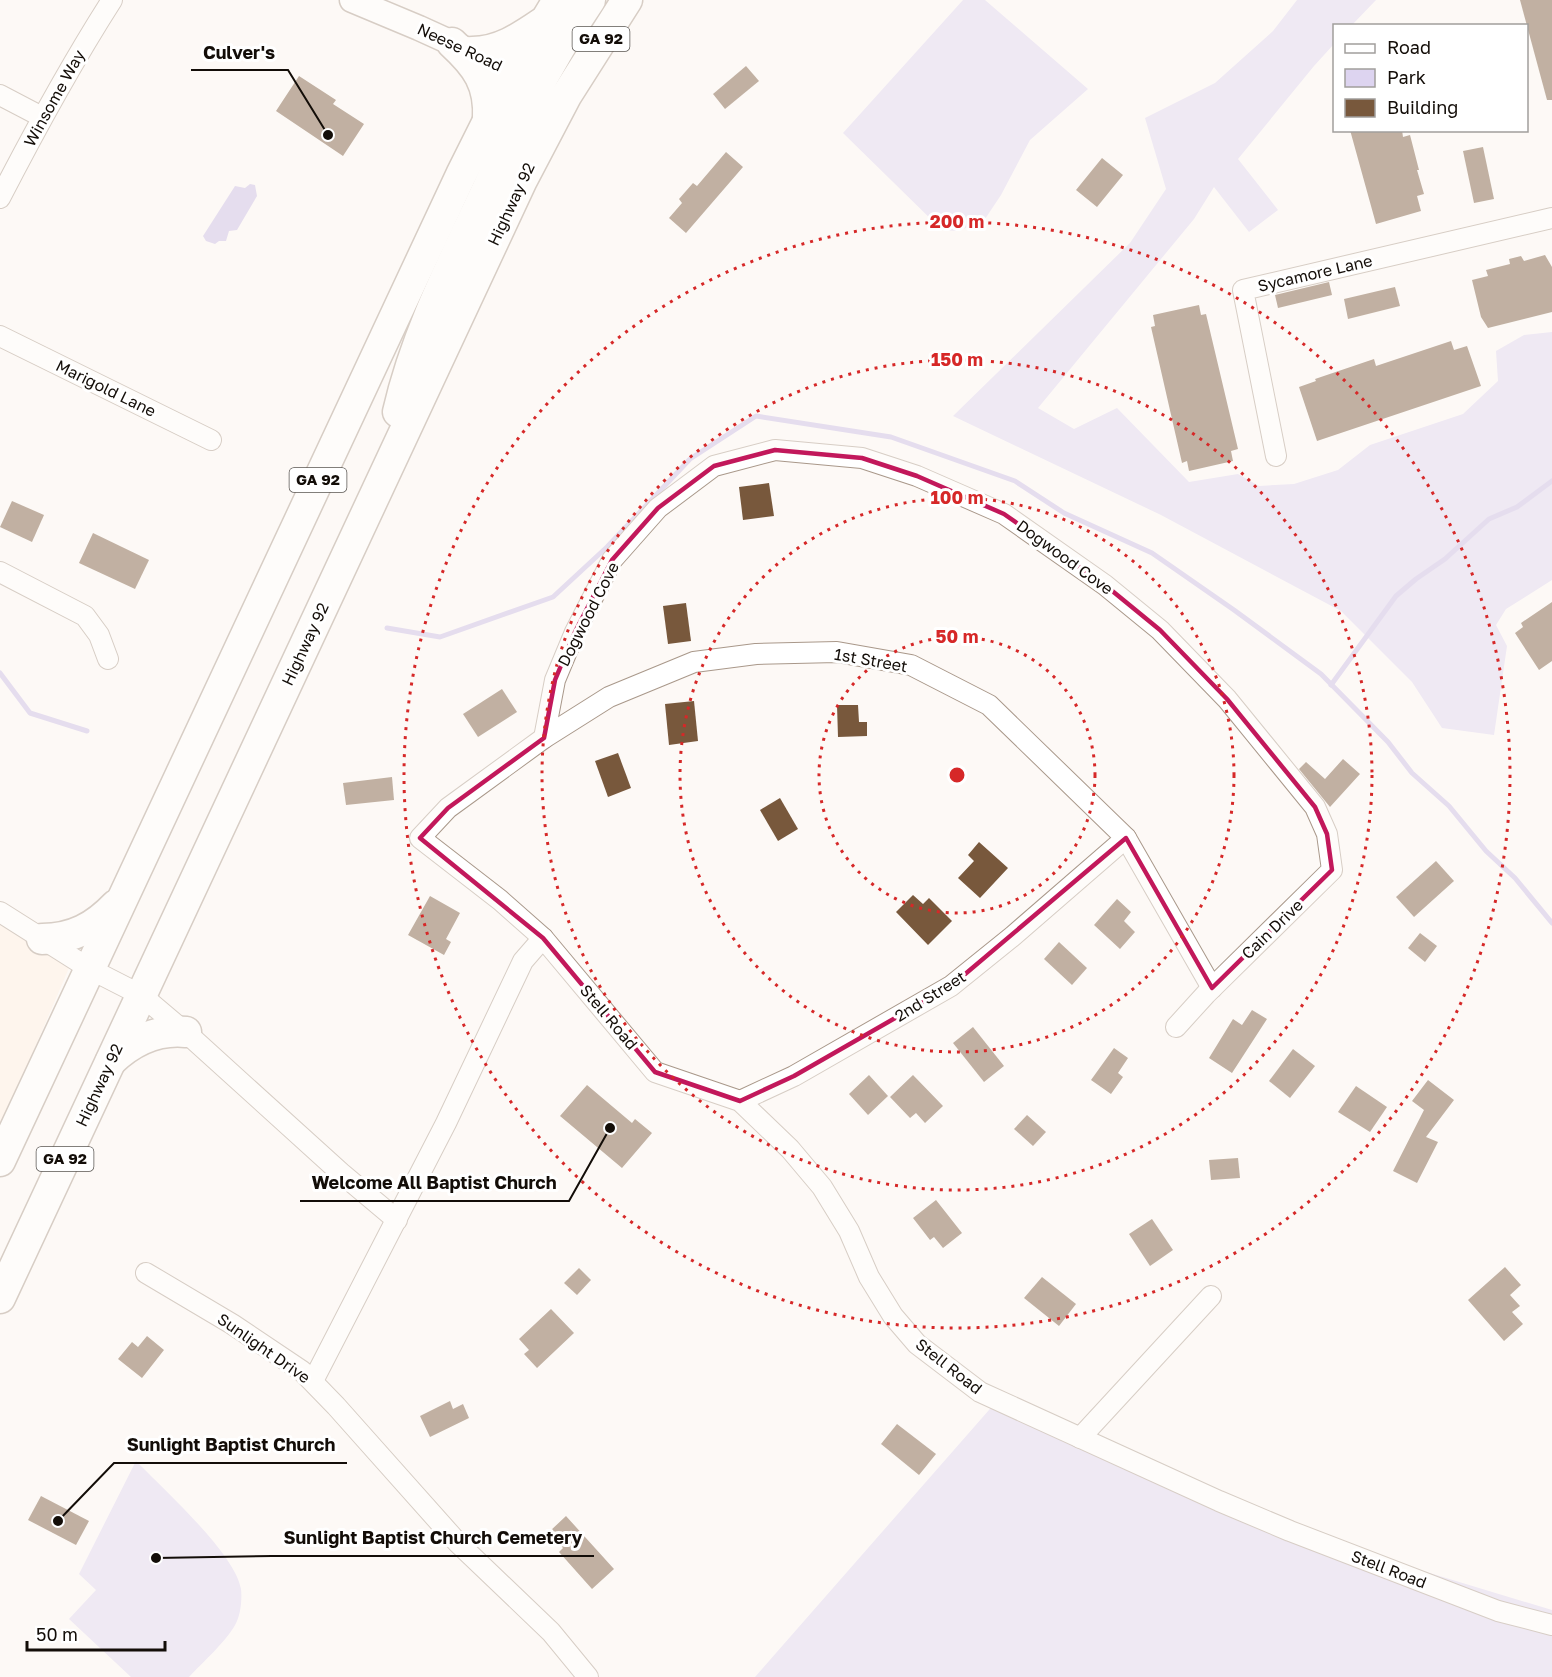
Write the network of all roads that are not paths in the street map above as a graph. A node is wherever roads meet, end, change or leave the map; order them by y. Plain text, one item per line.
1 (112, 0) edge
2 (352, 0) edge
3 (590, 0) edge
4 (627, 0) edge
5 (552, 10) edge
6 (462, 47) junction
7 (527, 77) junction
8 (0, 95) edge
9 (566, 96) junction
10 (42, 117) junction
11 (488, 119) junction
12 (0, 198) edge
13 (1552, 218) edge
14 (0, 336) edge
15 (212, 440) dead end
16 (1275, 456) dead end
17 (392, 458) junction
18 (0, 572) edge
19 (108, 659) dead end
20 (544, 738) junction
21 (420, 838) joint
22 (1126, 838) junction
23 (1332, 870) joint
24 (125, 893) junction
25 (0, 912) edge
26 (543, 938) junction
27 (42, 939) junction
28 (90, 969) junction
29 (1212, 988) junction
30 (141, 995) junction
31 (1176, 1027) dead end
32 (186, 1032) junction
33 (109, 1064) junction
34 (740, 1101) junction
35 (0, 1161) edge
36 (397, 1220) junction
37 (146, 1273) dead end
38 (1211, 1296) dead end
39 (0, 1298) edge
40 (313, 1381) junction
41 (1080, 1438) junction
42 (1552, 1625) edge
43 (588, 1677) edge

1 - 10 street, Winsome Way
2 - 6 street, Neese Road
3 - 7 main road
4 - 9 main road, Highway 92 / GA 92
5 - 6 main road
5 - 7 main road, GA 92
6 - 7 street, Neese Road
6 - 11 main road
7 - 9 street, Neese Road
7 - 11 main road, GA 92
7 - 17 main road
8 - 10 street
9 - 17 main road, Highway 92 / GA 92
10 - 12 street, Winsome Way
11 - 24 main road, GA 92
13 - 16 street, Sycamore Lane
14 - 15 street, Marigold Lane
17 - 30 main road, Highway 92 / GA 92
18 - 19 street
20 - 21 street, 1st Street
20 - 22 street, 1st Street
20 - 23 street, Dogwood Cove
21 - 26 street, Stell Road
22 - 29 street, 1st Street
22 - 34 street, 2nd Street
23 - 29 street, Cain Drive
24 - 27 main road
24 - 28 main road, GA 92
25 - 27 street
26 - 34 street, Stell Road
26 - 36 street
27 - 28 street
28 - 30 street
28 - 35 main road, GA 92
29 - 31 street
30 - 32 street
30 - 33 main road, Highway 92 / GA 92
32 - 33 main road
32 - 36 street
33 - 39 main road, Highway 92 / GA 92
34 - 41 street, Stell Road
36 - 40 street
37 - 40 street, Sunlight Drive
38 - 41 street
40 - 43 street, Sunlight Drive
41 - 42 street, Stell Road

